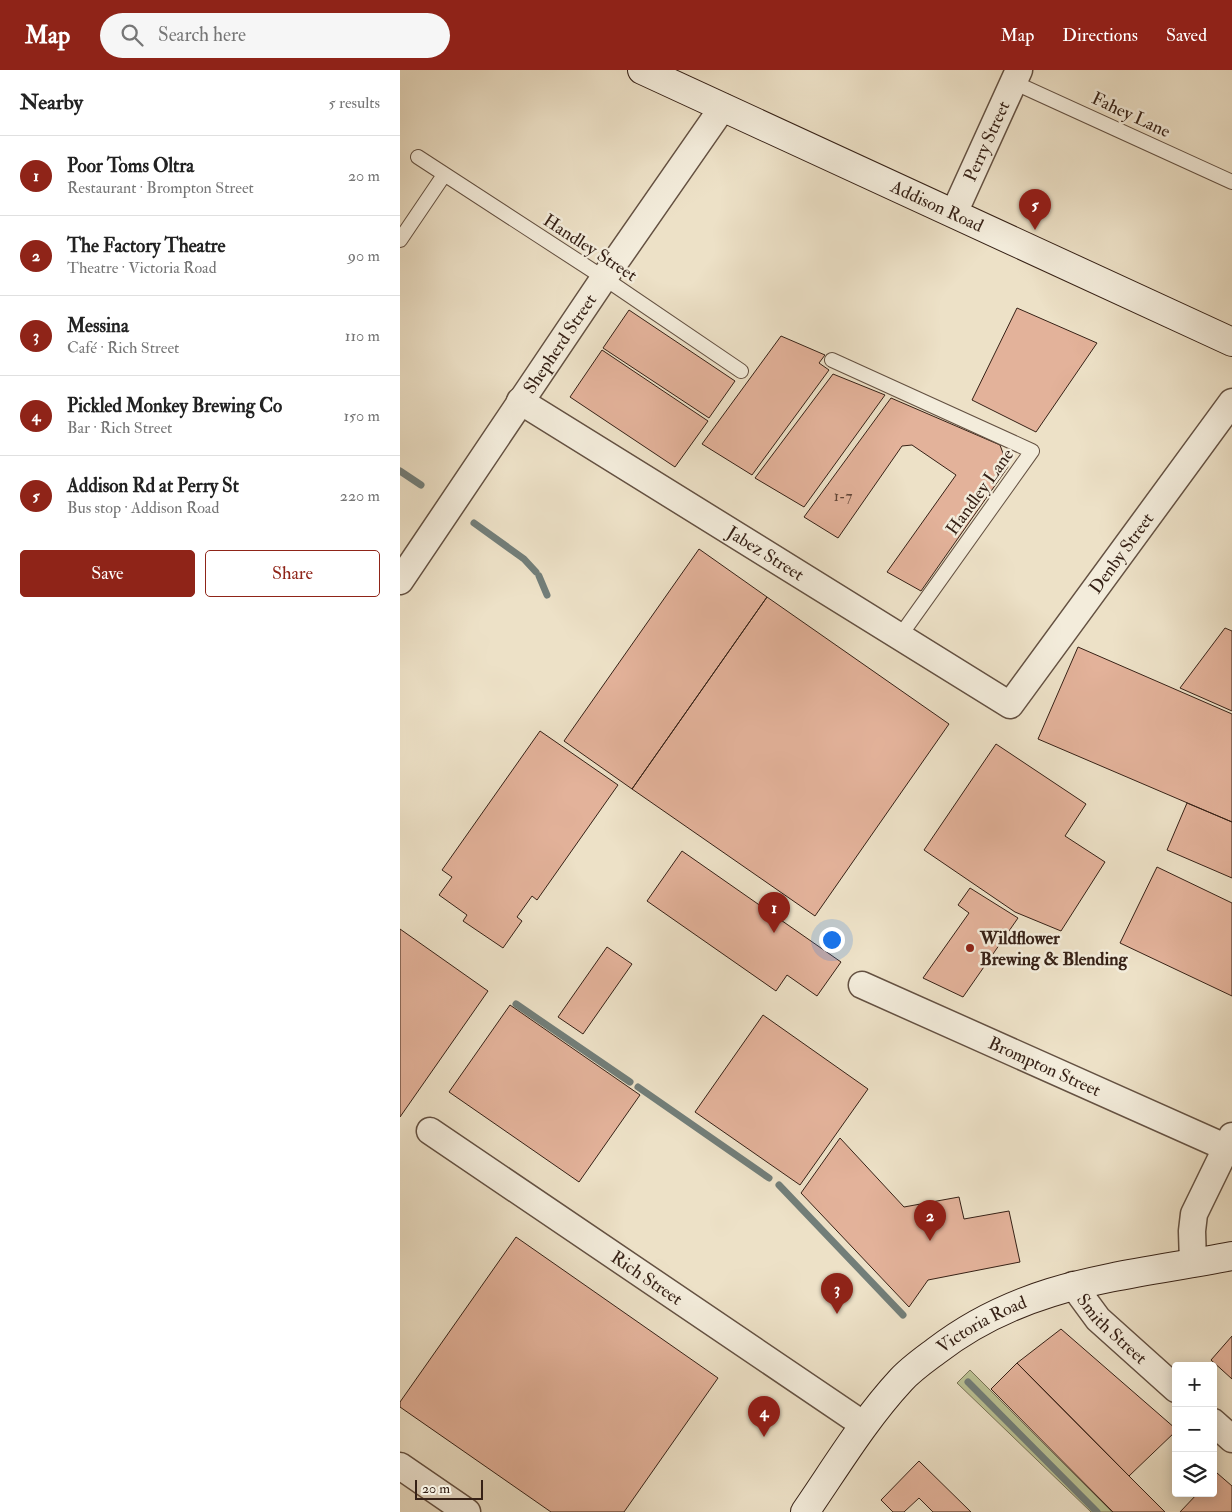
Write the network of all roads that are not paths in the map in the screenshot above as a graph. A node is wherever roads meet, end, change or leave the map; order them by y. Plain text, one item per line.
1 (642, 70) edge
2 (1016, 76) edge
3 (723, 107) junction
4 (418, 157) dead end
5 (444, 175) junction
6 (1232, 182) edge
7 (954, 214) junction
8 (400, 240) edge
9 (604, 278) junction
10 (1232, 342) edge
11 (832, 360) dead end
12 (741, 371) dead end
13 (520, 401) junction
14 (1232, 402) edge
15 (400, 581) edge
16 (900, 636) junction
17 (1010, 704) joint
18 (862, 984) dead end
19 (430, 1132) dead end
20 (1229, 1142) edge
21 (1232, 1256) edge
22 (1193, 1263) junction
23 (1073, 1285) junction
24 (1172, 1385) edge
25 (864, 1425) junction
26 (1217, 1426) edge
27 (1232, 1439) edge
28 (400, 1466) edge
29 (467, 1512) edge
30 (805, 1512) edge

1 - 3 main road, Addison Road
2 - 6 lane, Fahey Lane
2 - 7 street, Perry Street
3 - 7 main road, Addison Road
3 - 9 street, Shepherd Street
4 - 5 lane, Handley Street
5 - 8 lane
5 - 9 lane, Handley Street
7 - 10 main road, Addison Road
9 - 12 lane, Handley Street
9 - 13 street, Shepherd Street
11 - 16 lane, Handley Lane
13 - 15 street, Shepherd Street
13 - 16 street, Jabez Street
14 - 17 street, Denby Street
16 - 17 street, Jabez Street
18 - 20 street, Brompton Street
19 - 25 street, Rich Street
20 - 22 street
21 - 22 main road, Victoria Road
22 - 23 main road, Victoria Road
23 - 24 street, Smith Street
23 - 25 main road, Victoria Road
25 - 30 main road, Victoria Road
26 - 27 street
28 - 29 street

